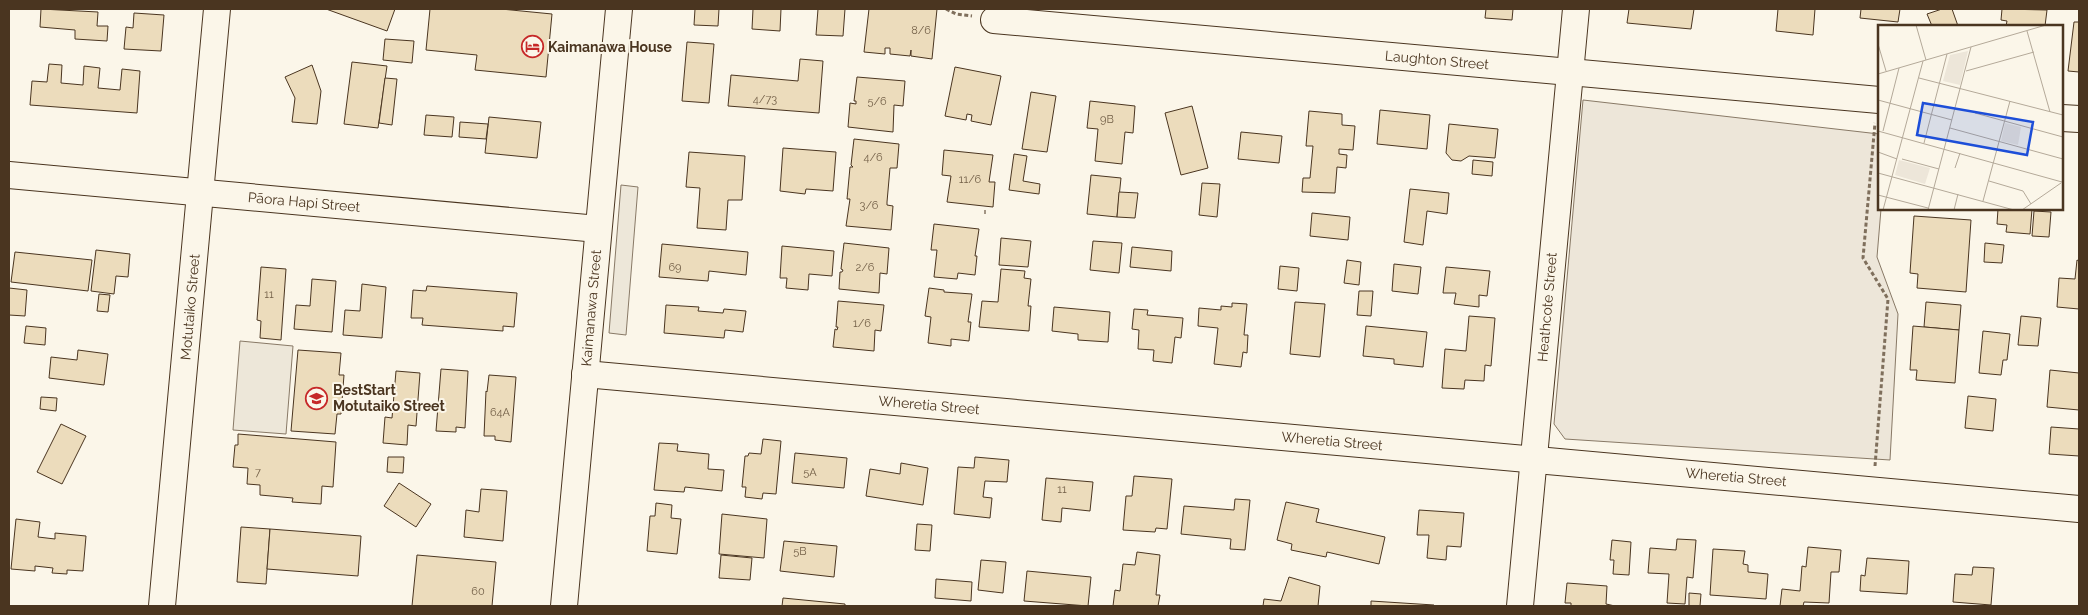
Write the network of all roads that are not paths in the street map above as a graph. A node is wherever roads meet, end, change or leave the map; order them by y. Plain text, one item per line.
1 (217, 9) edge
2 (619, 9) edge
3 (1576, 9) edge
4 (994, 20) dead end
5 (1570, 72) junction
6 (1878, 100) edge
7 (2063, 118) edge
8 (2079, 119) edge
9 (9, 175) edge
10 (200, 192) junction
11 (598, 229) junction
12 (585, 374) junction
13 (1533, 459) junction
14 (2079, 509) edge
15 (162, 606) edge
16 (564, 606) edge
17 (1520, 606) edge

1 - 10 street, Motutaiko Street
2 - 11 street, Kaimanawa Street
3 - 5 street, Heathcote Street
4 - 5 street, Laughton Street
5 - 6 street, Laughton Street
5 - 13 street, Heathcote Street
7 - 8 street
9 - 10 street, Pāora Hapi Street
10 - 11 street, Pāora Hapi Street
10 - 15 street, Motutaiko Street
11 - 12 street, Kaimanawa Street
12 - 13 street, Wheretia Street
12 - 16 street, Kaimanawa Street
13 - 14 street, Wheretia Street
13 - 17 street, Heathcote Street

